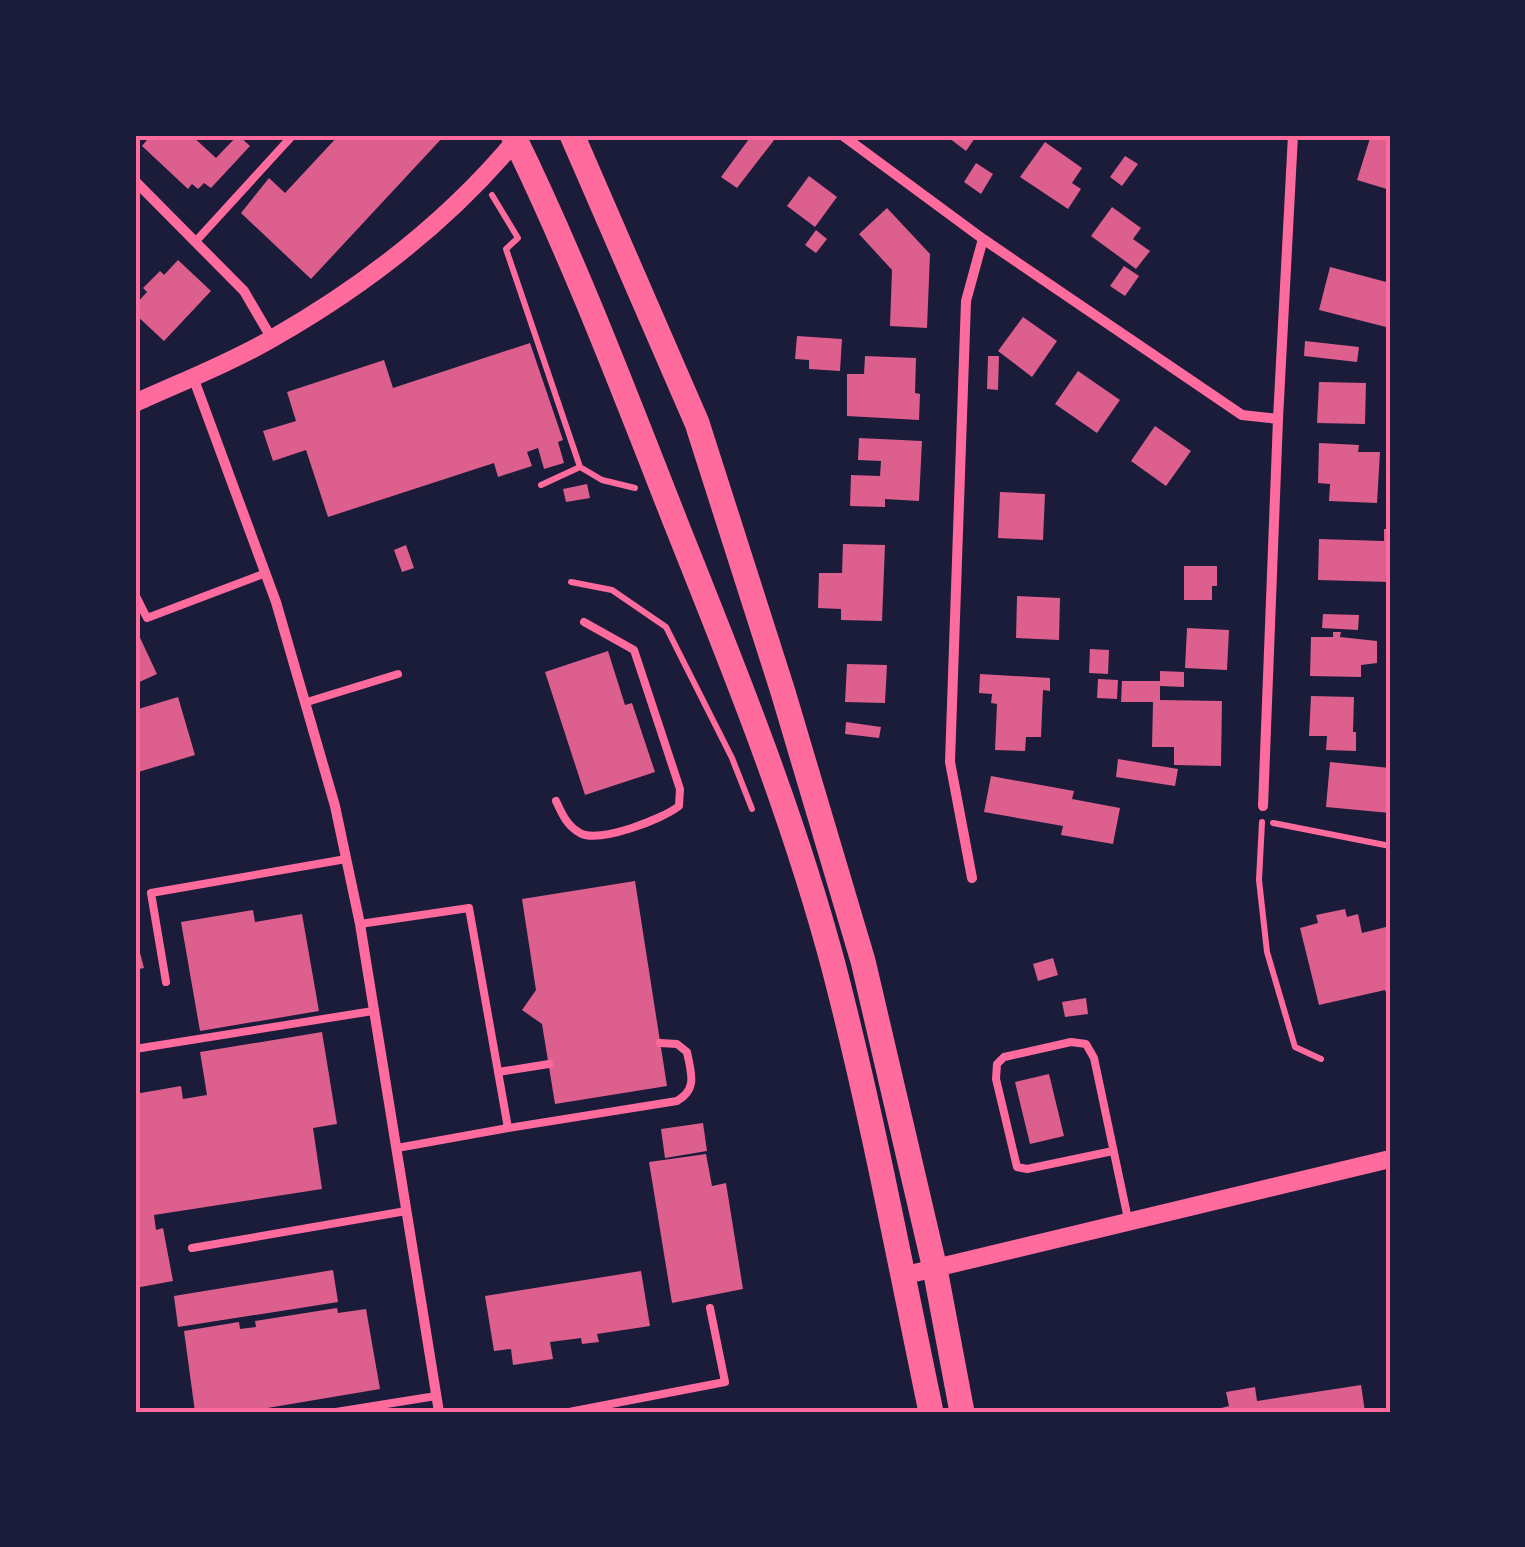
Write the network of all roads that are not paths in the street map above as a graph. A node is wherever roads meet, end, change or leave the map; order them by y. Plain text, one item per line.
1 (293, 135) edge
2 (572, 135) edge
3 (842, 135) edge
4 (1293, 135) edge
5 (516, 137) edge
6 (135, 181) edge
7 (984, 239) junction
8 (197, 240) junction
9 (272, 339) junction
10 (192, 376) junction
11 (135, 403) edge
12 (1278, 419) junction
13 (266, 573) junction
14 (135, 594) edge
15 (584, 622) dead end
16 (398, 674) dead end
17 (307, 702) junction
18 (556, 801) dead end
19 (1263, 806) road end
20 (346, 859) junction
21 (972, 878) dead end
22 (360, 924) junction
23 (166, 982) dead end
24 (373, 1012) junction
25 (660, 1044) dead end
26 (135, 1049) edge
27 (548, 1064) dead end
28 (498, 1072) junction
29 (508, 1128) junction
30 (397, 1148) junction
31 (1113, 1152) junction
32 (1390, 1159) edge
33 (406, 1211) junction
34 (1128, 1224) junction
35 (192, 1248) dead end
36 (934, 1270) junction
37 (902, 1276) junction
38 (710, 1308) dead end
39 (436, 1396) junction
40 (336, 1412) edge
41 (439, 1412) edge
42 (570, 1412) edge
43 (931, 1412) edge
44 (962, 1412) edge

1 - 8 lane
2 - 36 main road
3 - 7 street
4 - 12 street
5 - 9 street
5 - 37 main road
6 - 8 street
7 - 12 street
7 - 21 street
8 - 9 street
9 - 10 street
10 - 11 street
10 - 13 street
12 - 19 street
13 - 14 lane
13 - 17 street
15 - 18 lane
16 - 17 lane
17 - 20 street
20 - 22 street
20 - 23 lane
22 - 24 street
22 - 28 lane
24 - 26 lane
24 - 30 street
25 - 29 lane
27 - 28 lane
28 - 29 lane
29 - 30 lane
30 - 33 street
31 - 31 lane
31 - 34 lane
32 - 34 street
33 - 35 lane
33 - 39 street
34 - 36 street
36 - 37 street
36 - 44 main road
37 - 43 main road
38 - 42 lane
39 - 40 lane
39 - 41 street

